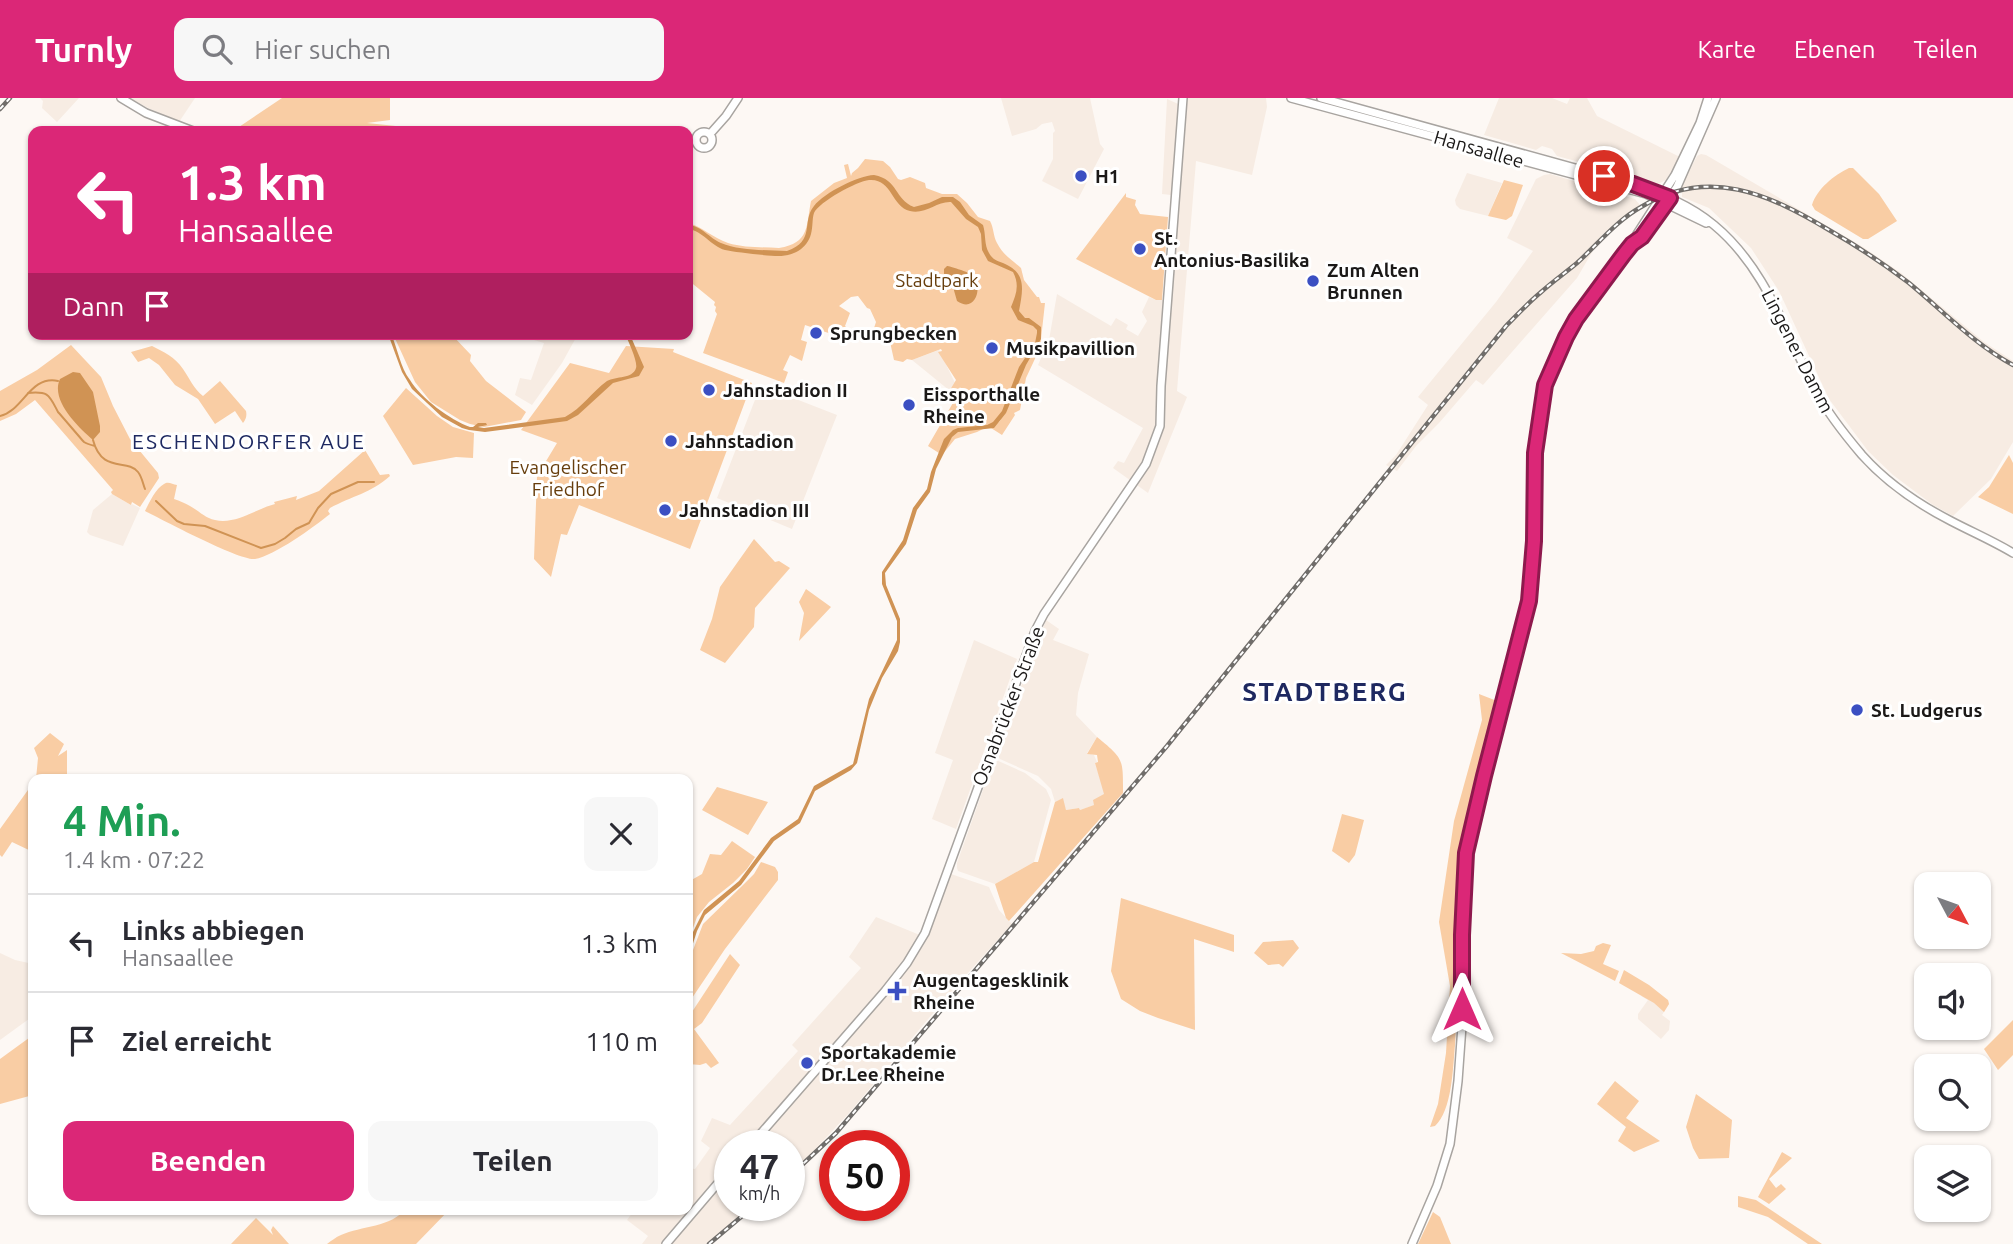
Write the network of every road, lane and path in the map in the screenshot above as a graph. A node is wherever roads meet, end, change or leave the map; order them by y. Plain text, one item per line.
1 (121, 98) edge
2 (738, 98) edge
3 (1291, 98) edge
4 (1321, 98) edge
5 (1708, 98) edge
6 (1716, 98) edge
7 (1182, 100) edge
8 (178, 126) edge
9 (710, 134) junction
10 (693, 135) edge
11 (697, 136) junction
12 (1632, 190) junction
13 (1665, 199) junction
14 (1648, 216) junction
15 (1632, 244) junction
16 (2013, 553) edge
17 (764, 1130) edge
18 (714, 1188) edge
19 (693, 1212) edge
20 (691, 1215) edge
21 (666, 1244) edge
22 (1412, 1244) edge

1 - 8 main road
2 - 9 main road
3 - 12 main road, Hansaallee
4 - 13 main road, Hansaallee
5 - 13 main road
6 - 13 main road
7 - 17 main road, Osnabrücker Straße
9 - 11 main road
9 - 11 main road
10 - 11 main road
12 - 13 main road, Hansaallee
12 - 14 main road
13 - 14 main road
13 - 15 main road
13 - 16 main road, Lingener Damm
14 - 15 main road
15 - 22 main road
18 - 19 main road
20 - 21 main road

